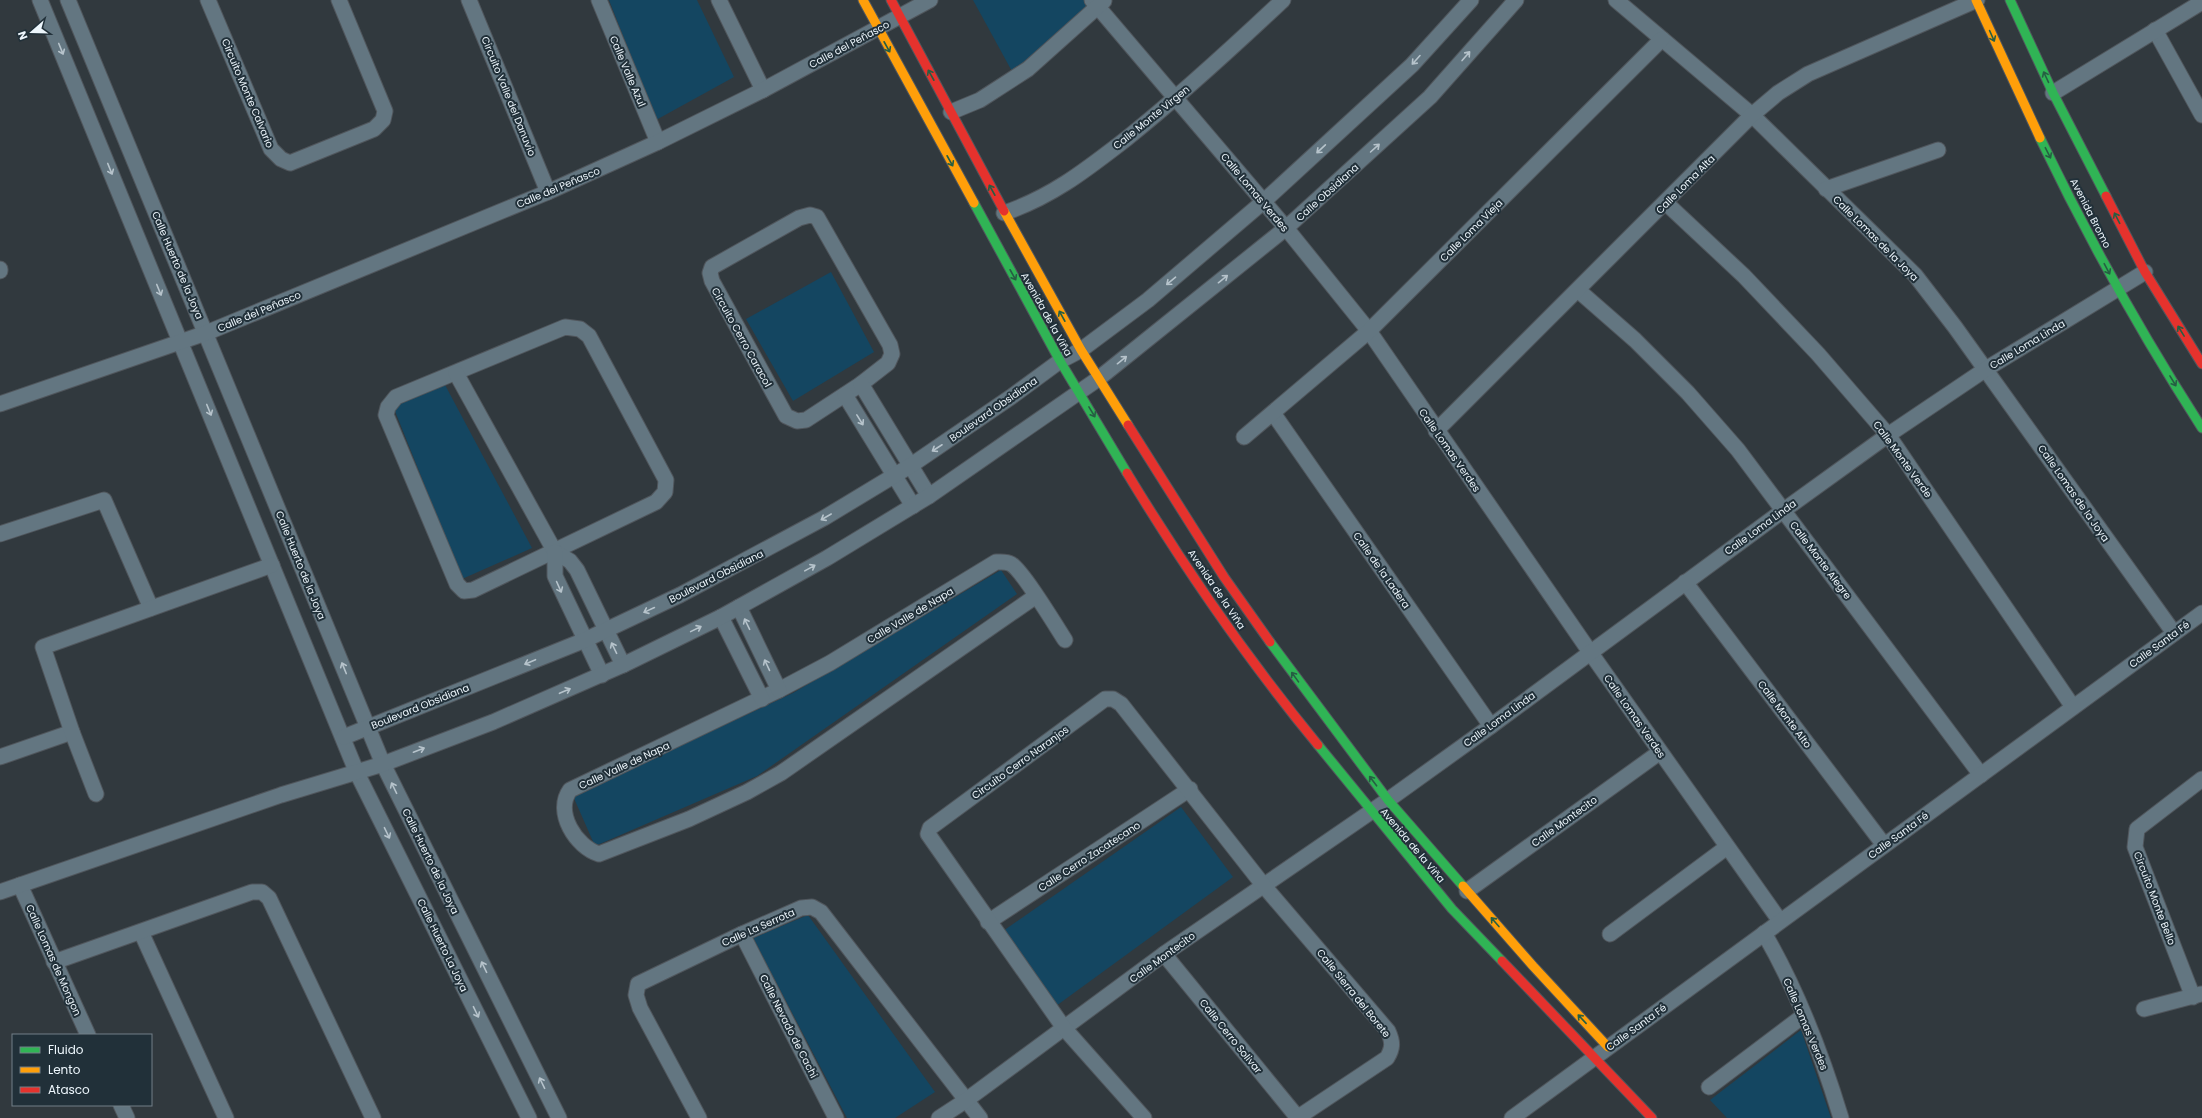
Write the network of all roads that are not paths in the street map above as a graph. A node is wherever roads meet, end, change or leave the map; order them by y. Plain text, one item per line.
1 (40, 0) edge
2 (68, 0) edge
3 (208, 0) edge
4 (339, 0) edge
5 (469, 0) edge
6 (599, 0) edge
7 (719, 0) edge
8 (863, 0) edge
9 (891, 0) edge
10 (930, 0) edge
11 (1284, 0) edge
12 (1470, 0) edge
13 (1516, 0) edge
14 (1616, 0) edge
15 (1976, 0) edge
16 (2010, 0) edge
17 (1098, 2) edge
18 (2202, 2) edge
19 (899, 17) junction
20 (877, 28) junction
21 (2155, 30) junction
22 (1662, 39) junction
23 (763, 90) junction
24 (2053, 93) junction
25 (1176, 99) junction
26 (951, 112) junction
27 (2202, 115) edge
28 (1752, 116) junction
29 (658, 142) junction
30 (1938, 150) dead end
31 (1826, 189) junction
32 (548, 192) junction
33 (1263, 202) junction
34 (1666, 203) junction
35 (1004, 212) junction
36 (1286, 228) junction
37 (2145, 272) junction
38 (2118, 289) junction
39 (1579, 291) junction
40 (1369, 332) junction
41 (206, 333) junction
42 (181, 342) junction
43 (1081, 350) junction
44 (1060, 361) junction
45 (2202, 364) edge
46 (1986, 369) junction
47 (456, 373) junction
48 (1098, 379) junction
49 (861, 384) junction
50 (1080, 392) junction
51 (845, 395) junction
52 (0, 404) edge
53 (1273, 413) junction
54 (2202, 428) edge
55 (1436, 431) junction
56 (1888, 435) junction
57 (1244, 437) dead end
58 (910, 466) junction
59 (895, 475) junction
60 (929, 496) junction
61 (914, 506) junction
62 (1784, 510) junction
63 (0, 534) edge
64 (555, 552) junction
65 (272, 565) junction
66 (1685, 582) junction
67 (1036, 596) junction
68 (739, 607) junction
69 (150, 608) junction
70 (2202, 614) edge
71 (721, 617) junction
72 (606, 630) junction
73 (2174, 633) junction
74 (585, 640) junction
75 (1065, 640) dead end
76 (1590, 652) junction
77 (623, 665) junction
78 (602, 675) junction
79 (779, 690) junction
80 (762, 699) junction
81 (2073, 707) junction
82 (1491, 726) junction
83 (368, 727) junction
84 (72, 732) junction
85 (344, 737) junction
86 (1660, 752) junction
87 (0, 758) edge
88 (383, 764) junction
89 (357, 773) junction
90 (1980, 775) junction
91 (2202, 779) edge
92 (1190, 789) junction
93 (96, 794) dead end
94 (1388, 800) junction
95 (1371, 811) junction
96 (1884, 845) junction
97 (1727, 847) junction
98 (20, 885) junction
99 (1264, 886) junction
100 (1468, 891) junction
101 (0, 892) edge
102 (1780, 921) junction
103 (988, 922) junction
104 (142, 932) junction
105 (1764, 933) junction
106 (742, 934) junction
107 (1610, 934) dead end
108 (1164, 954) junction
109 (54, 962) junction
110 (2197, 995) edge
111 (2144, 1009) dead end
112 (1803, 1016) junction
113 (1064, 1028) junction
114 (88, 1034) edge
115 (1608, 1047) junction
116 (1594, 1058) junction
117 (1709, 1087) dead end
118 (965, 1101) junction
119 (121, 1106) edge
120 (127, 1118) edge
121 (226, 1118) edge
122 (373, 1118) edge
123 (529, 1118) edge
124 (559, 1118) edge
125 (699, 1118) edge
126 (836, 1118) edge
127 (939, 1118) edge
128 (980, 1118) edge
129 (1144, 1118) edge
130 (1298, 1118) edge
131 (1512, 1118) edge
132 (1652, 1118) edge
133 (1841, 1118) edge

1 -> 42 street, Calle Huerto La Joya
2 - 41 street, Calle Huerto de la Joya
3 - 4 street, Circuito Monte Calvario
5 - 32 street, Circuito Valle del Danuvio
6 - 29 street, Calle Valle Azul
7 - 23 street
8 - 20 street, Avenida de la Viña
9 - 19 street, Avenida de la Viña
10 - 19 street, Calle del Peñasco
11 - 25 street, Calle Monte Virgen
12 -> 33 street
36 -> 13 street, Calle Obsidiana
14 - 22 street, Calle Lomas de la Joya
15 - 28 street, Calle Loma Alta
15 -> 38 street, Avenida Bromo
24 -> 16 street
17 - 25 street, Calle Lomas Verdes
17 - 26 street
18 - 21 street
19 - 20 street, Calle del Peñasco
26 -> 19 street, Avenida de la Viña
20 - 23 street, Calle del Peñasco
20 -> 44 street, Avenida de la Viña
21 - 24 street
21 - 27 street
22 - 28 street, Calle Lomas de la Joya
22 - 40 street, Calle Loma Vieja
23 - 29 street, Calle del Peñasco
37 -> 24 street
25 - 33 street, Calle Lomas Verdes
25 - 35 street, Calle Monte Virgen
35 -> 26 street, Avenida de la Viña
28 - 31 street, Calle Lomas de la Joya
28 - 34 street, Calle Loma Alta
29 - 32 street, Calle del Peñasco
30 - 31 street
31 - 46 street, Calle Lomas de la Joya
32 - 41 street, Calle del Peñasco
33 - 36 street, Calle Lomas Verdes
33 -> 43 street
34 - 39 street, Calle Loma Alta
34 - 56 street, Calle Monte Verde
43 -> 35 street, Avenida de la Viña
36 - 40 street, Calle Lomas Verdes
48 -> 36 street, Calle Obsidiana
37 - 38 street, Calle Loma Linda
45 -> 37 street
38 - 46 street, Calle Loma Linda
38 -> 54 street, Avenida Bromo
39 - 55 street, Calle Loma Alta
39 - 62 street, Calle Monte Alegre
40 - 53 street, Calle Loma Vieja
40 - 55 street, Calle Lomas Verdes
41 - 42 street, Calle del Peñasco
83 -> 41 street, Calle Huerto de la Joya
42 - 52 street, Calle del Peñasco
42 -> 65 street, Calle Huerto La Joya
43 - 44 street
43 - 48 street, Avenida de la Viña
44 - 50 street, Avenida de la Viña
44 -> 58 street, Boulevard Obsidiana
46 - 56 street, Calle Loma Linda
46 - 73 street, Calle Lomas de la Joya
47 - 64 street
47 - 64 street
47 - 64 street
48 - 50 street, Calle Obsidiana
94 -> 48 street, Avenida de la Viña
49 - 51 street, Circuito Cerro Caracol
49 - 51 street, Circuito Cerro Caracol
49 - 58 street
50 - 60 street
50 -> 95 street, Avenida de la Viña
51 -> 59 street
53 - 57 street, Calle Loma Vieja
53 - 82 street, Calle de la Ladera
55 - 76 street, Calle Lomas Verdes
56 - 62 street, Calle Loma Linda
56 - 81 street, Calle Monte Verde
58 - 59 street, Boulevard Obsidiana
58 - 60 street
59 - 61 street
59 -> 72 street, Boulevard Obsidiana
60 - 61 street
68 -> 61 street
62 - 66 street, Calle Loma Linda
62 - 90 street, Calle Monte Alegre
63 - 69 street
64 - 72 street
64 -> 74 street
65 - 69 street
65 - 85 street, Calle Huerto La Joya
66 - 76 street, Calle Loma Linda
66 - 96 street, Calle Monte Alto
67 - 75 street, Calle Valle de Napa
67 - 79 street, Calle Valle de Napa
67 - 80 street, Calle Valle de Napa
68 - 71 street
79 -> 68 street
69 - 84 street
70 - 73 street, Calle Santa Fé
77 -> 71 street
71 - 80 street
72 - 74 street, Boulevard Obsidiana
77 -> 72 street
73 - 81 street, Calle Santa Fé
74 - 78 street
74 -> 83 street, Boulevard Obsidiana
76 - 82 street, Calle Loma Linda
76 - 86 street, Calle Lomas Verdes
77 - 78 street
88 -> 78 street
79 - 80 street, Calle Valle de Napa
81 - 90 street, Calle Santa Fé
82 - 94 street, Calle Loma Linda
83 - 85 street, Boulevard Obsidiana
83 - 88 street, Calle Huerto de la Joya
84 - 87 street
84 - 93 street
85 - 89 street, Calle Huerto La Joya
86 - 97 street, Calle Lomas Verdes
86 - 100 street, Calle Montecito
88 - 89 street
124 -> 88 street, Calle Huerto de la Joya
89 - 98 street
89 -> 123 street, Calle Huerto La Joya
90 - 96 street, Calle Santa Fé
91 - 110 street, Circuito Monte Bello
92 - 99 street, Circuito Cerro Naranjos
92 - 103 street, Calle Cerro Zacatecano
92 - 103 street, Circuito Cerro Naranjos
94 - 95 street, Calle Montecito
94 - 100 street, Avenida de la Viña
95 - 99 street, Calle Montecito
95 - 116 street, Avenida de la Viña
96 - 102 street, Calle Santa Fé
97 - 102 street, Calle Lomas Verdes
97 - 107 street
98 - 101 street
98 - 109 street, Calle Lomas de Mongon
99 - 108 street, Calle Montecito
99 - 130 street, Calle Sierra del Borete
115 -> 100 street, Avenida de la Viña
102 - 105 street, Calle Santa Fé
103 - 113 street, Circuito Cerro Naranjos
104 - 109 street
104 - 121 street
104 - 122 street
105 - 112 street, Calle Lomas Verdes
105 - 115 street, Calle Santa Fé
106 - 118 street, Calle La Serrota
106 - 125 street, Calle La Serrota
106 - 126 street, Calle Nevado de Cachi
108 - 113 street, Calle Montecito
108 - 130 street, Calle Cerro Solivar
109 - 114 street, Calle Lomas de Mongon
110 - 111 street, Circuito Monte Bello
112 - 117 street
112 - 133 street, Calle Lomas Verdes
113 - 118 street, Calle Montecito
113 - 129 street
115 - 116 street, Calle Santa Fé
116 - 131 street, Calle Santa Fé
116 - 132 street, Avenida de la Viña
118 - 127 street, Calle Montecito
118 - 128 street, Calle La Serrota
119 - 120 street

